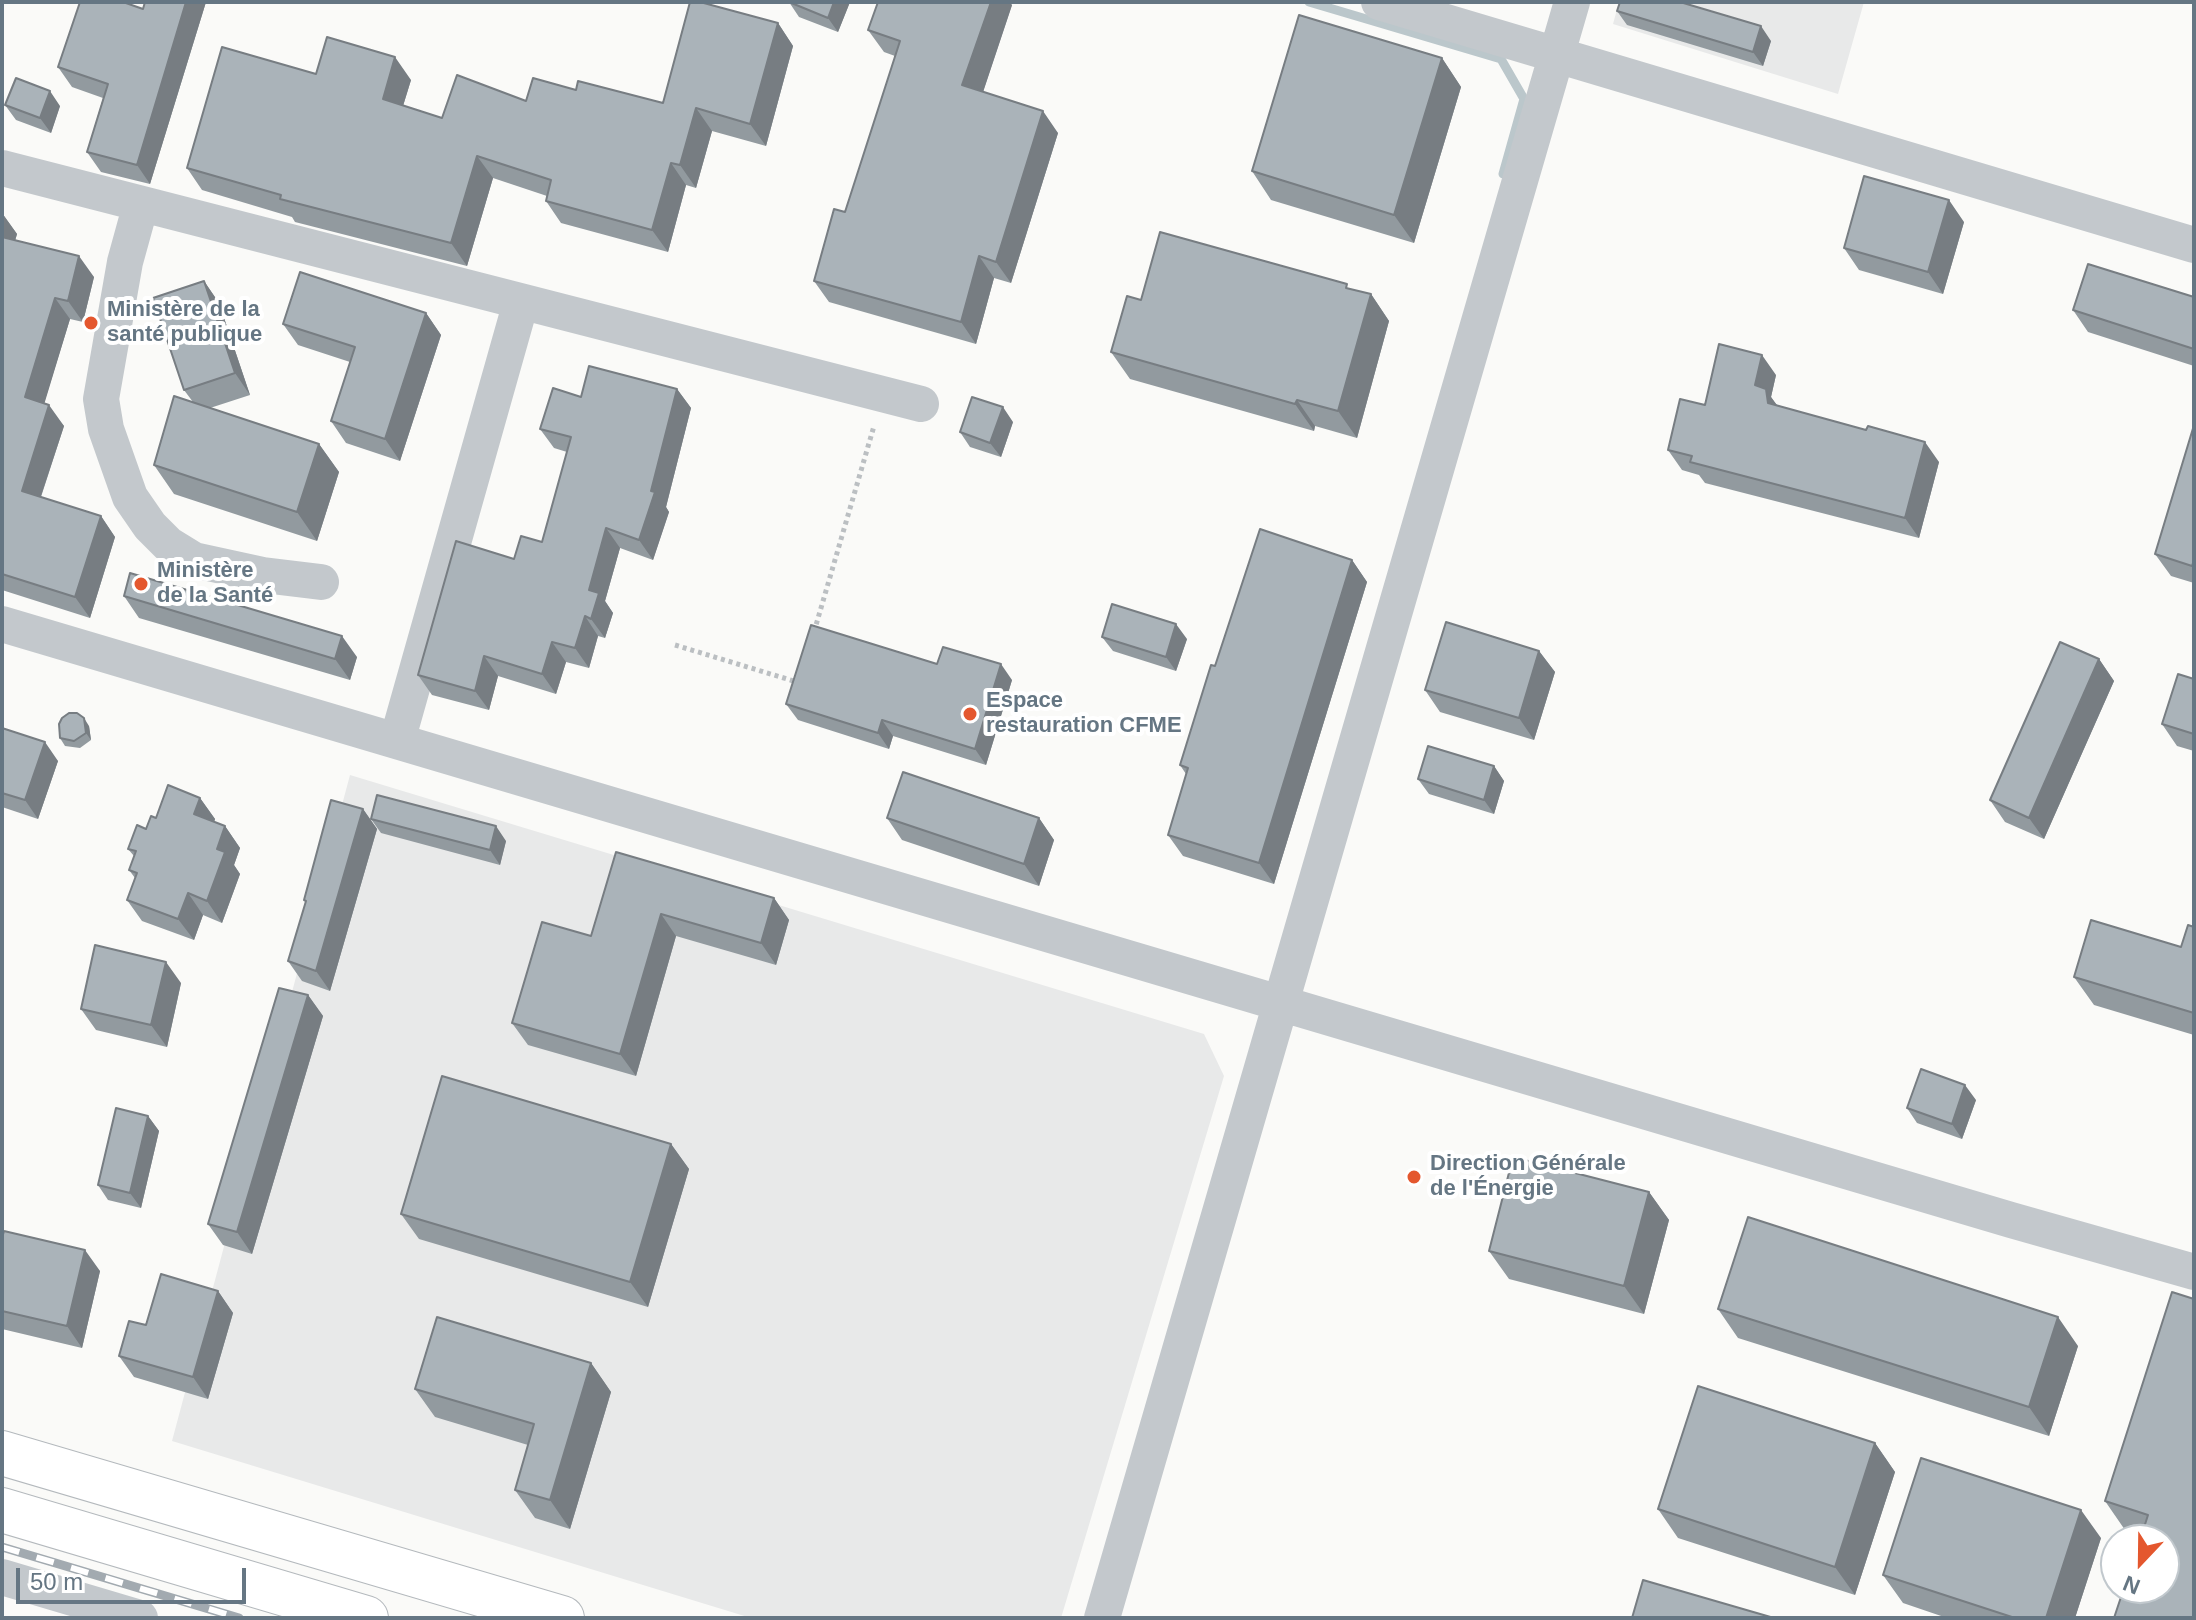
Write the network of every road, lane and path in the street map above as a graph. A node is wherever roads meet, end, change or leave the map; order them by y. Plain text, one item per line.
1 (1379, 2) edge
2 (1572, 2) edge
3 (1557, 55) junction
4 (2, 168) edge
5 (141, 204) junction
6 (2194, 245) edge
7 (521, 302) junction
8 (883, 395) junction
9 (921, 404) dead end
10 (321, 582) dead end
11 (2, 624) edge
12 (812, 637) edge
13 (675, 645) dead end
14 (809, 686) edge
15 (397, 741) junction
16 (1281, 1004) junction
17 (2194, 1272) edge
18 (2, 1453) edge
19 (2, 1510) edge
20 (2, 1577) edge
21 (140, 1618) edge
22 (366, 1618) edge
23 (562, 1618) edge
24 (1102, 1618) edge

1 - 3 street
2 - 3 street
3 - 6 street
3 - 16 street
4 - 5 street
5 - 7 street
5 - 10 street
7 - 8 street
7 - 15 street
8 - 9 street
8 - 12 path
11 - 15 street
13 - 14 path
15 - 16 street
16 - 17 street
16 - 24 street
18 - 23 highway
19 - 22 highway
20 - 21 street

